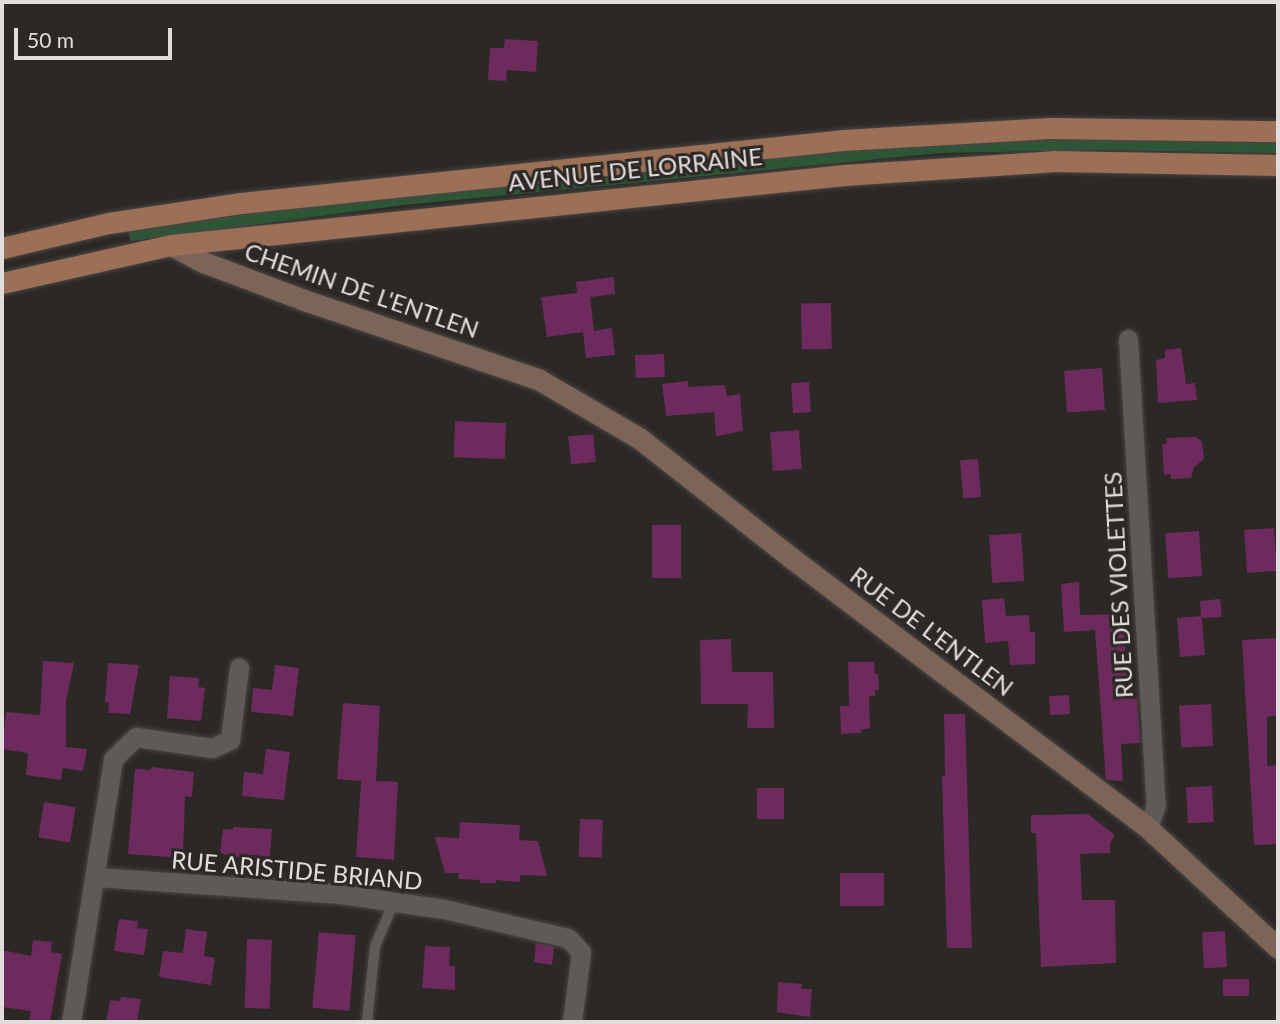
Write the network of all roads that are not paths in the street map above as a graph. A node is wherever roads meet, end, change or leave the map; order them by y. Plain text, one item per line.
1 (1278, 131) edge
2 (1278, 165) edge
3 (171, 245) junction
4 (2, 248) edge
5 (2, 282) edge
6 (1128, 339) dead end
7 (538, 379) joint
8 (239, 668) dead end
9 (1148, 828) junction
10 (97, 877) junction
11 (394, 902) junction
12 (1278, 948) edge
13 (71, 1022) edge
14 (368, 1022) edge
15 (572, 1022) edge

1 - 4 main road, AVENUE DE LORRAINE
2 - 3 main road, AVENUE DE LORRAINE
3 - 5 main road, AVENUE DE LORRAINE
3 - 7 street, CHEMIN DE L'ENTLEN
6 - 9 street, RUE DES VIOLETTES
7 - 9 street, RUE DE L'ENTLEN
8 - 10 street
9 - 12 street, RUE DE L'ENTLEN
10 - 11 street, RUE ARISTIDE BRIAND
10 - 13 street
11 - 14 lane
11 - 15 street, RUE ARISTIDE BRIAND

